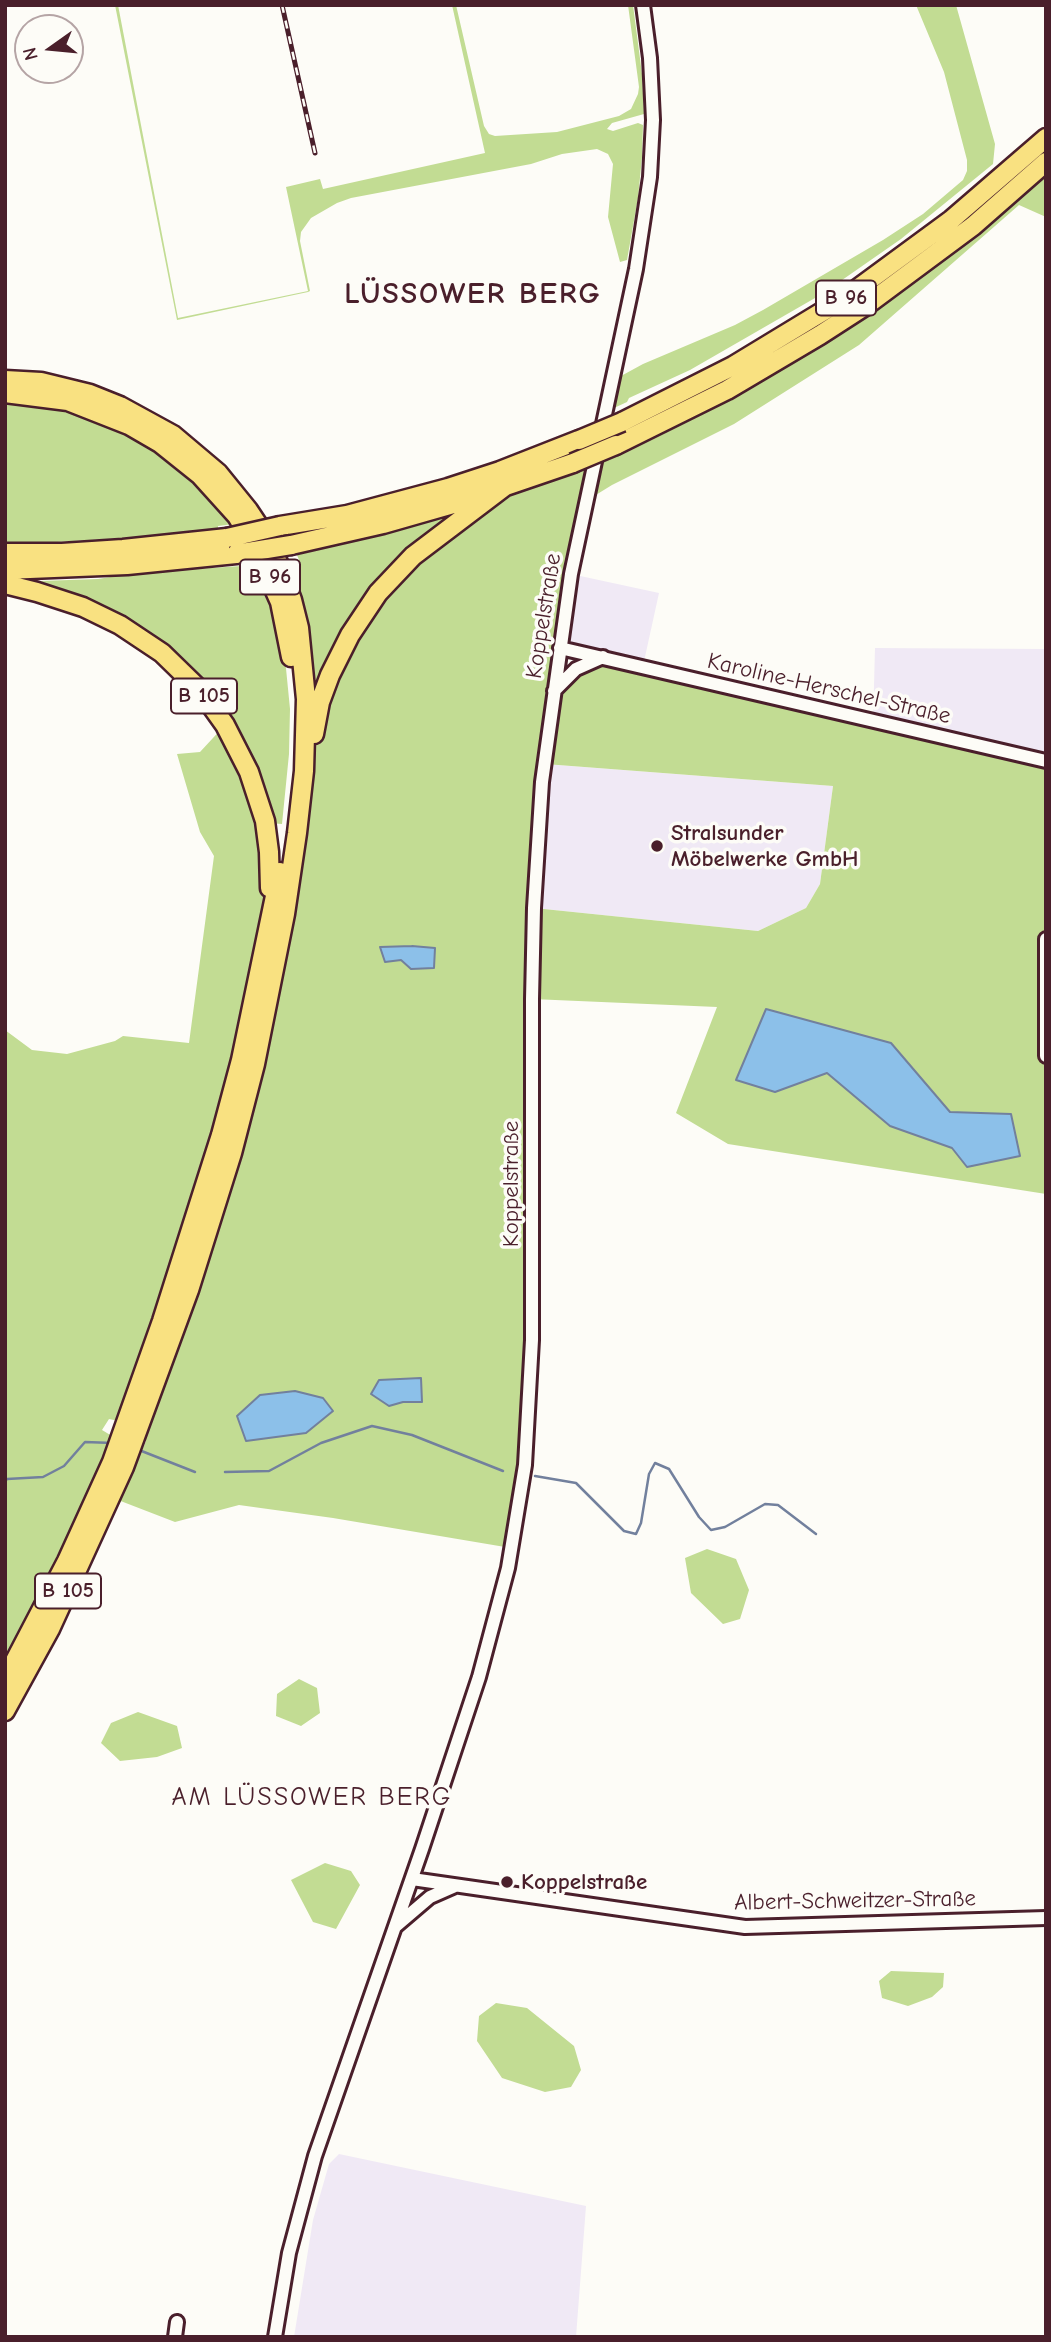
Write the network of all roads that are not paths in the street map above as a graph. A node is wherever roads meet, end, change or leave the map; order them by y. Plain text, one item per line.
1 (643, 5) edge
2 (1046, 138) edge
3 (1046, 162) edge
4 (5, 380) edge
5 (5, 393) edge
6 (504, 487) junction
7 (5, 553) edge
8 (5, 569) edge
9 (5, 584) edge
10 (560, 648) junction
11 (603, 657) junction
12 (554, 691) junction
13 (1046, 761) edge
14 (299, 813) junction
15 (271, 913) junction
16 (1046, 939) edge
17 (1046, 1056) edge
18 (133, 1428) junction
19 (118, 1465) junction
20 (5, 1680) edge
21 (5, 1711) edge
22 (412, 1879) junction
23 (458, 1885) junction
24 (1046, 1918) edge
25 (396, 1927) junction
26 (177, 2322) dead end
27 (175, 2337) edge
28 (275, 2337) edge

1 - 10 street, Koppelstraße
2 - 7 highway, B 96, bridge
3 - 6 highway, B 96, bridge
4 - 14 highway, B 96
5 - 15 highway, B 96
6 - 8 highway, B 96, bridge
6 - 14 highway, B 96
9 - 15 highway, B 105
10 - 11 street, Karoline-Herschel-Straße
10 - 12 street, Koppelstraße
11 - 12 street
11 - 13 street, Karoline-Herschel-Straße
12 - 22 street, Koppelstraße
14 - 18 highway, B 105
15 - 18 highway, B 105
16 - 17 street
18 - 19 highway, B 105
19 - 20 highway, B 105
19 - 21 highway, B 105
22 - 23 street, Albert-Schweitzer-Straße
22 - 25 street, Koppelstraße
23 - 24 street, Albert-Schweitzer-Straße
23 - 25 street
25 - 28 street, Koppelstraße
26 - 27 street

